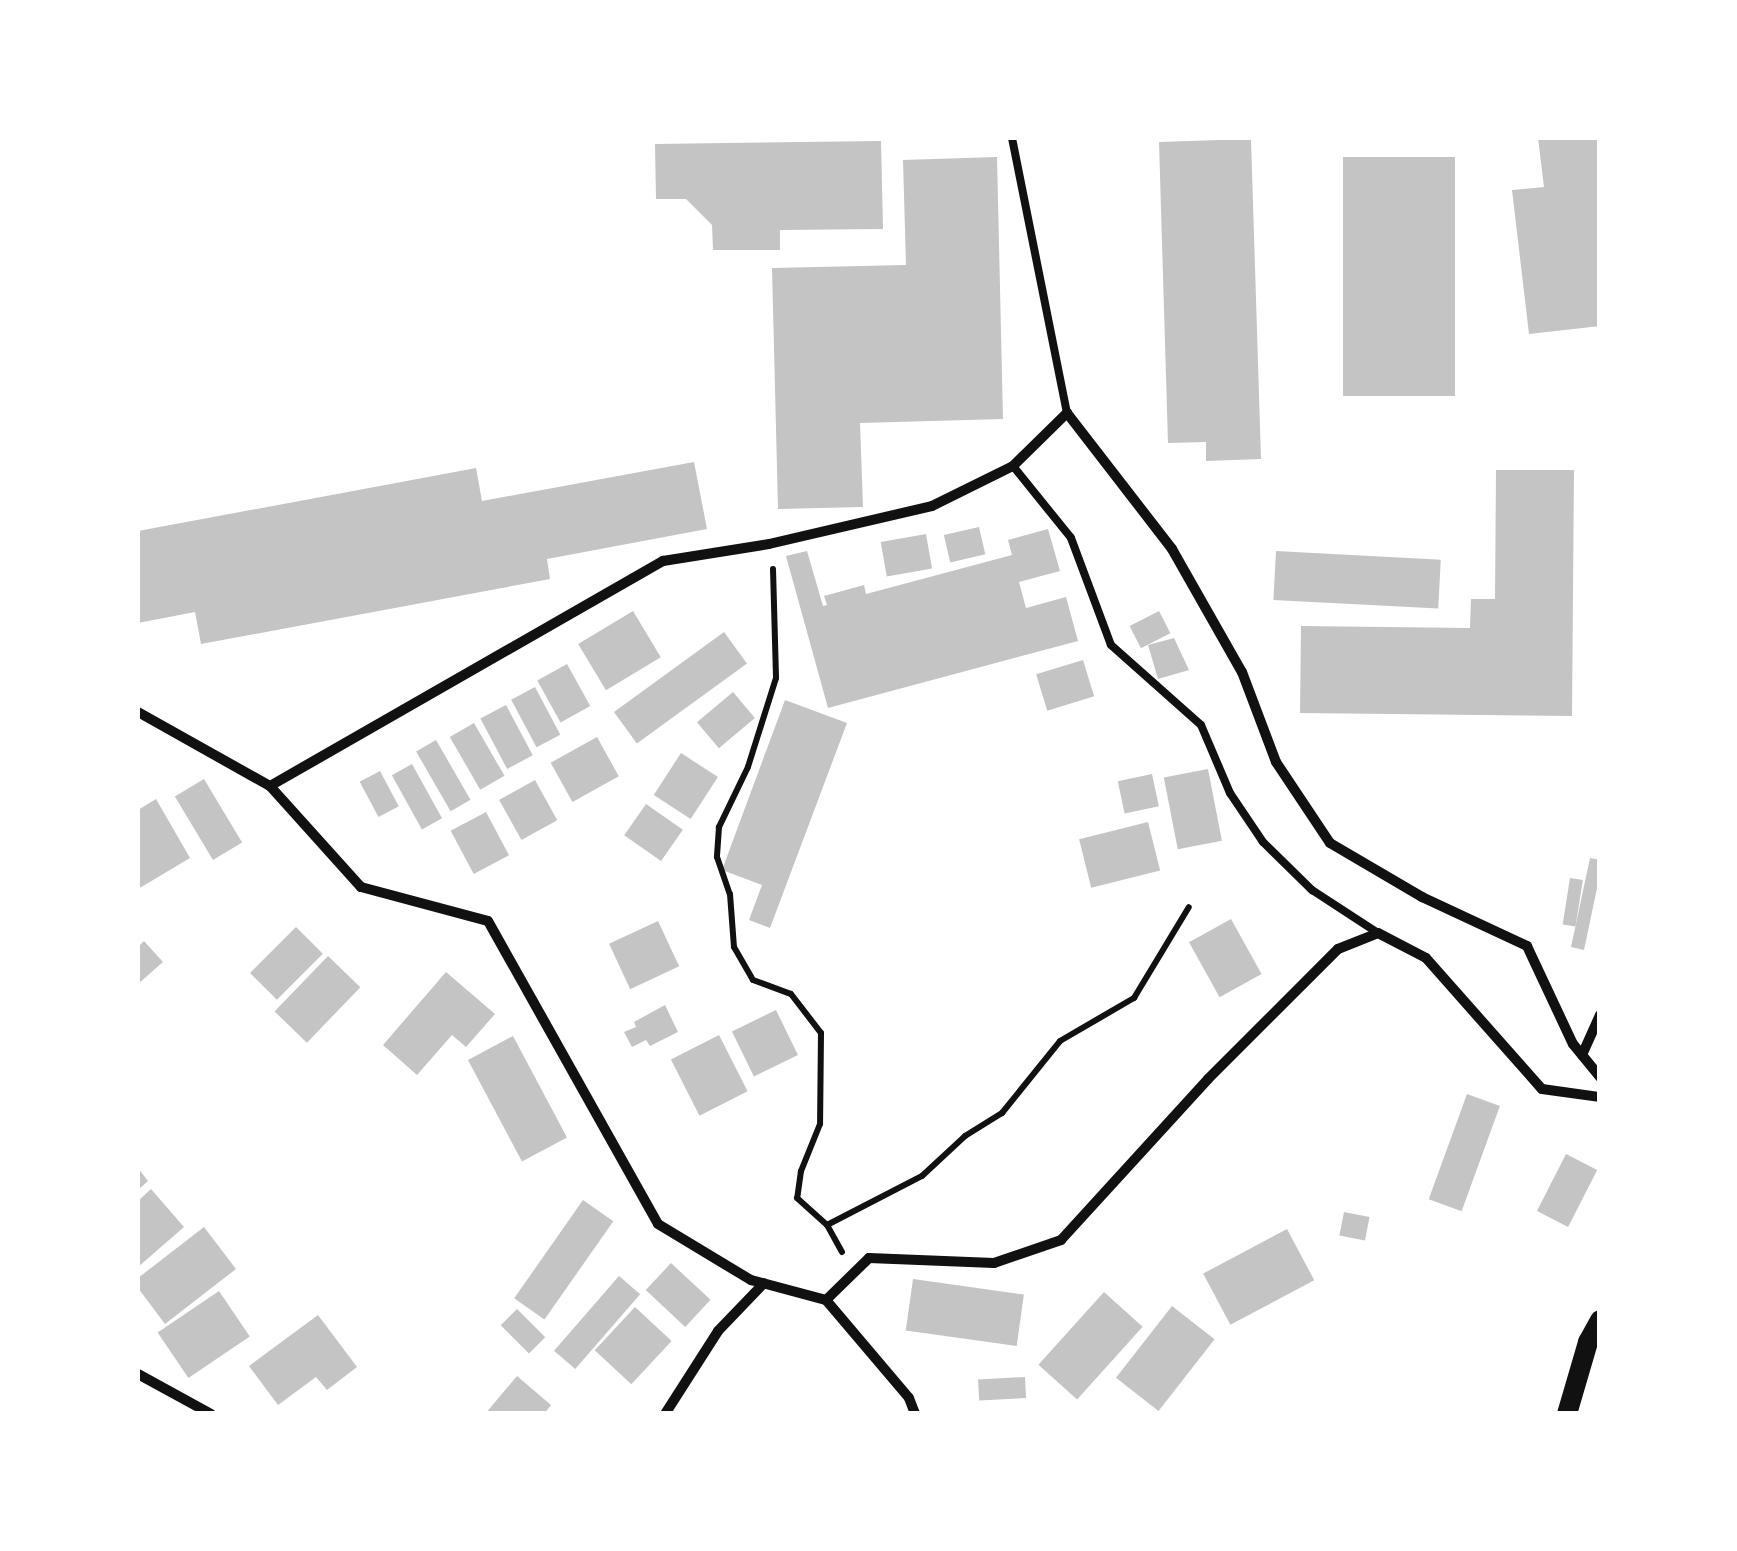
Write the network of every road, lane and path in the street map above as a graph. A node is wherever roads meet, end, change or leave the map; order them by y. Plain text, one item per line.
1 (1012, 138) edge
2 (1067, 413) junction
3 (1012, 466) junction
4 (769, 544) junction
5 (138, 712) edge
6 (270, 786) junction
7 (1189, 907) dead end
8 (1378, 933) junction
9 (1600, 1014) edge
10 (1582, 1055) junction
11 (1600, 1077) edge
12 (1600, 1097) edge
13 (827, 1225) junction
14 (854, 1274) junction
15 (764, 1283) junction
16 (826, 1300) junction
17 (1600, 1320) edge
18 (138, 1374) edge
19 (211, 1414) edge
20 (665, 1414) edge
21 (915, 1414) edge
22 (1567, 1414) edge

1 - 2 lane
2 - 3 street
2 - 10 street
3 - 4 street
3 - 8 lane
4 - 6 street
4 - 13 path
5 - 6 street
6 - 15 street
7 - 13 path
8 - 12 street
8 - 14 street
9 - 10 street
10 - 11 street
13 - 14 path
14 - 16 street
15 - 16 street
15 - 20 street
16 - 21 street
17 - 22 main road
18 - 19 street

